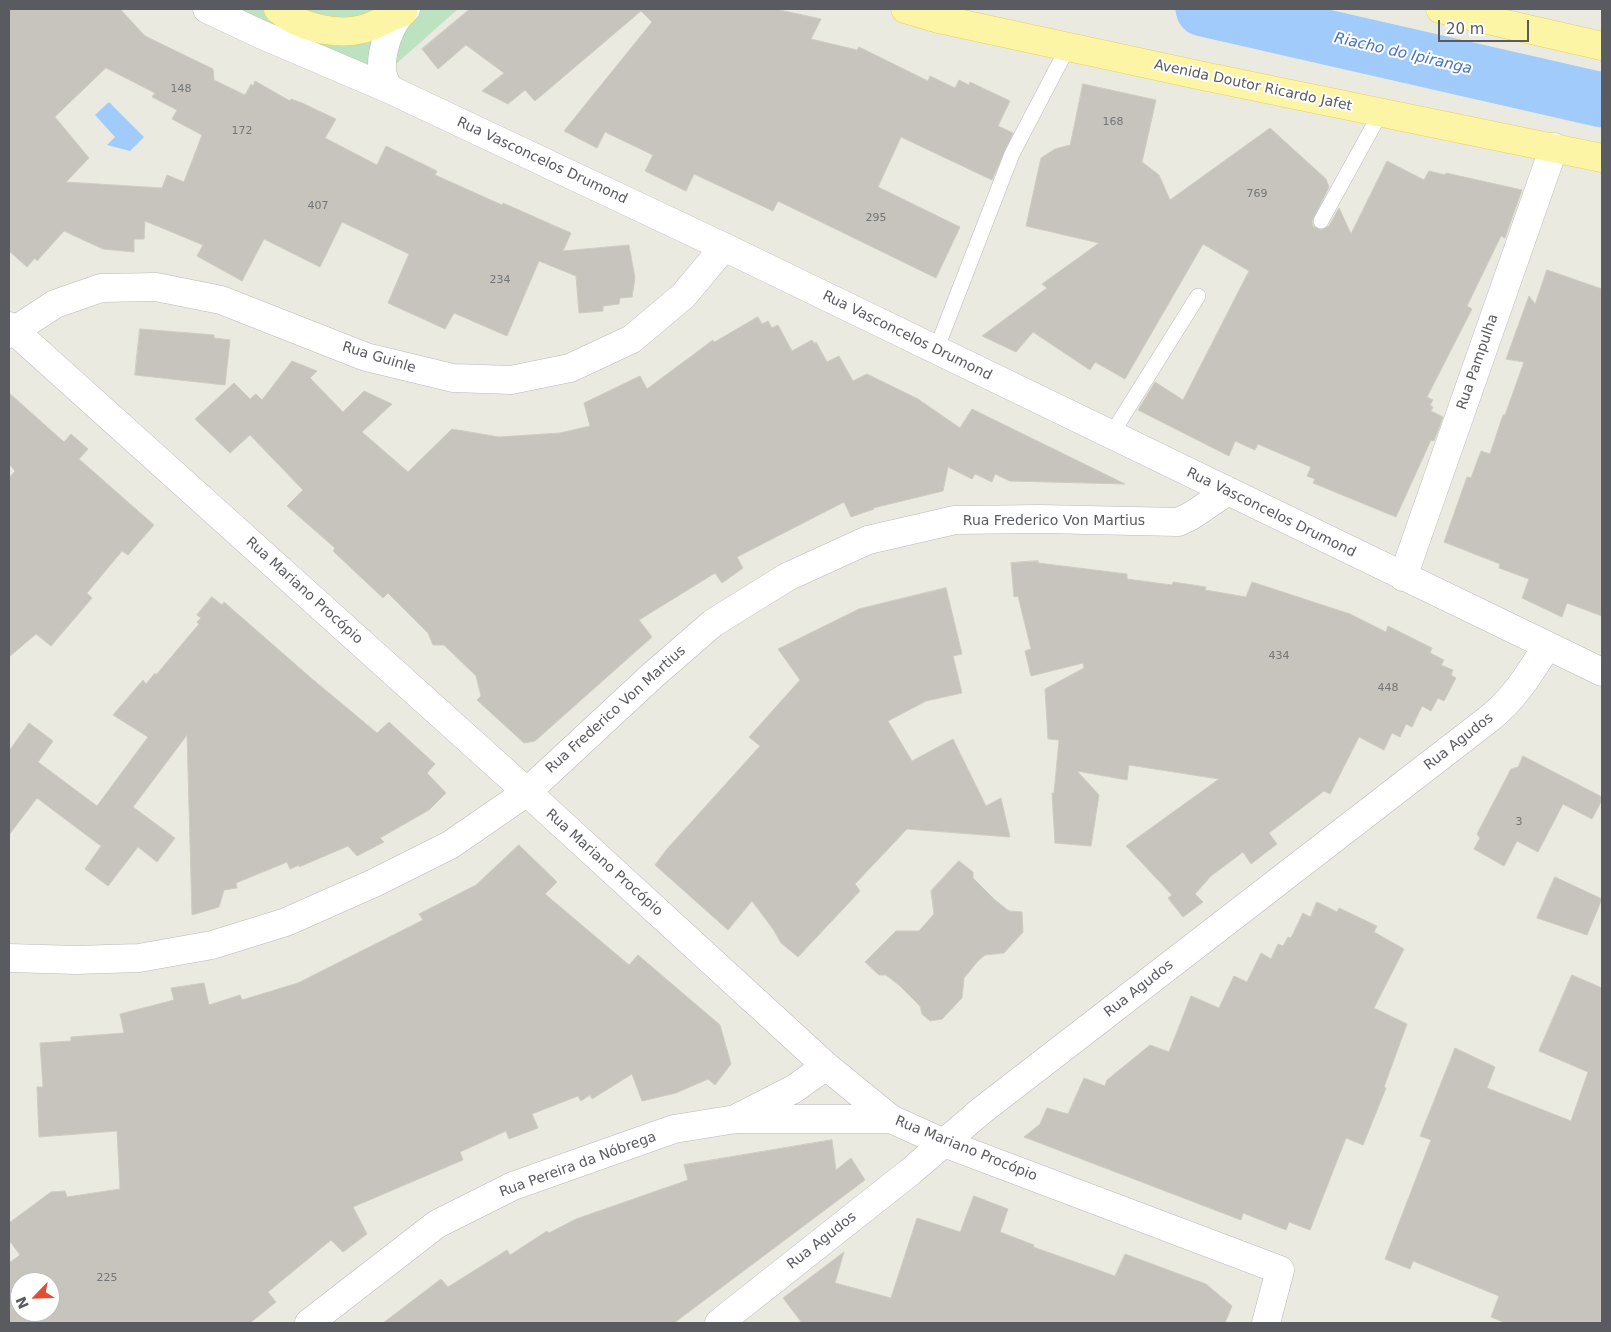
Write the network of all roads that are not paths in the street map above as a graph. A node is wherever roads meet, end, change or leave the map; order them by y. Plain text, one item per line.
1 (208, 9) edge
2 (278, 9) edge
3 (906, 9) edge
4 (1440, 9) edge
5 (404, 10) edge
6 (1602, 46) edge
7 (1068, 47) junction
8 (388, 89) junction
9 (1381, 112) junction
10 (1554, 147) junction
11 (1602, 158) edge
12 (1322, 221) dead end
13 (724, 247) junction
14 (1198, 296) dead end
15 (10, 330) edge
16 (936, 350) junction
17 (1111, 435) junction
18 (1228, 491) junction
19 (1403, 577) junction
20 (1547, 646) junction
21 (1602, 672) edge
22 (527, 792) junction
23 (9, 958) edge
24 (826, 1066) junction
25 (736, 1119) junction
26 (891, 1119) junction
27 (944, 1143) junction
28 (309, 1323) edge
29 (719, 1323) edge
30 (1266, 1323) edge

1 - 8 street, Rua Vasconcelos Drumond
2 - 5 main road
3 - 7 main road, Avenida Doutor Ricardo Jafet
4 - 6 main road
5 - 8 street
7 - 9 main road, Avenida Doutor Ricardo Jafet
7 - 16 lane
8 - 13 street, Rua Vasconcelos Drumond
9 - 10 main road, Avenida Doutor Ricardo Jafet
9 - 12 lane
10 - 11 main road, Avenida Doutor Ricardo Jafet
10 - 19 street, Rua Pampulha
13 - 15 street, Rua Guinle
13 - 16 street, Rua Vasconcelos Drumond
14 - 17 lane
15 - 22 street, Rua Mariano Procópio
16 - 17 street, Rua Vasconcelos Drumond
17 - 18 street, Rua Vasconcelos Drumond
18 - 19 street, Rua Vasconcelos Drumond
18 - 22 street, Rua Frederico Von Martius
19 - 20 street, Rua Vasconcelos Drumond
20 - 21 street, Rua Vasconcelos Drumond
20 - 27 street, Rua Agudos
22 - 23 street, Rua Frederico Von Martius
22 - 24 street, Rua Mariano Procópio
24 - 25 street, Rua Pereira da Nóbrega
24 - 26 street, Rua Mariano Procópio
25 - 26 street, Rua Pereira da Nóbrega
25 - 28 street, Rua Pereira da Nóbrega
26 - 27 street, Rua Mariano Procópio
27 - 29 street, Rua Agudos
27 - 30 street, Rua Mariano Procópio

